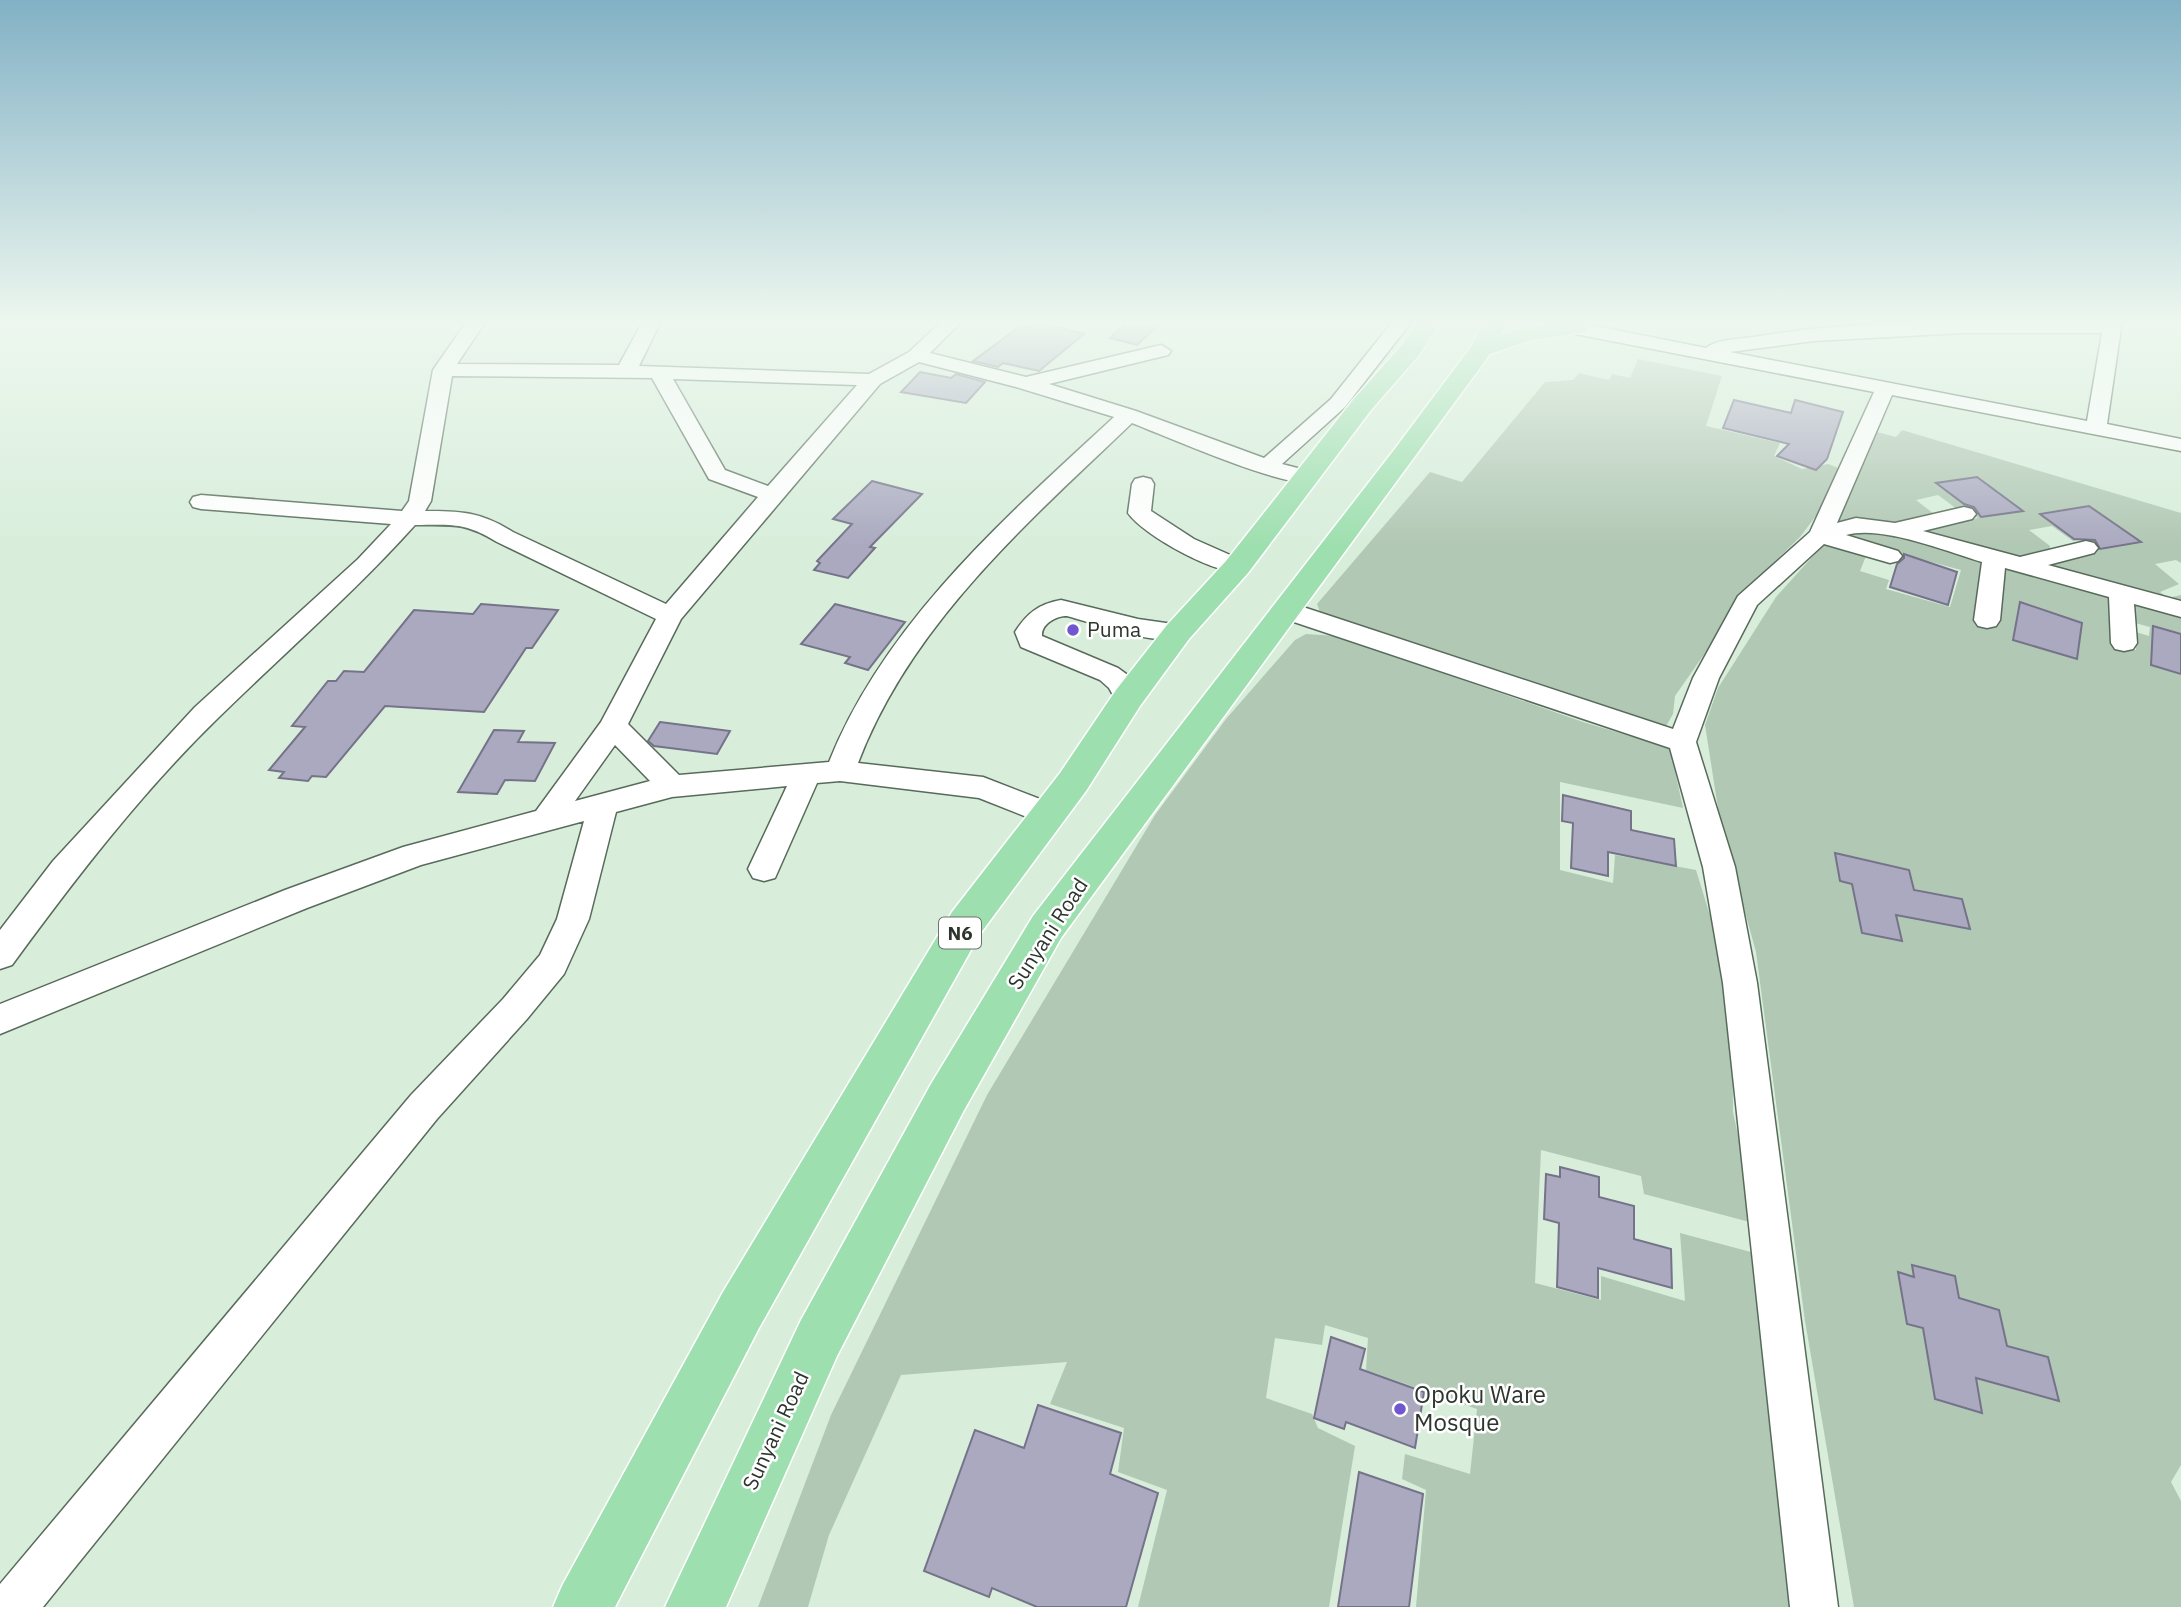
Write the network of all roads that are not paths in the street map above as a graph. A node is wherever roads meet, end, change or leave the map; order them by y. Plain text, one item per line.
1 (438, 396) edge
2 (673, 396) edge
3 (859, 396) edge
4 (1068, 396) edge
5 (1344, 396) edge
6 (1370, 396) edge
7 (1444, 396) edge
8 (1882, 396) edge
9 (1931, 396) edge
10 (2100, 396) edge
11 (1129, 415) junction
12 (2096, 429) junction
13 (2181, 445) edge
14 (1266, 467) junction
15 (1306, 477) junction
16 (1143, 484) dead end
17 (772, 495) junction
18 (201, 502) dead end
19 (1964, 514) dead end
20 (409, 518) junction
21 (1820, 535) junction
22 (1892, 543) junction
23 (2086, 548) dead end
24 (2007, 561) junction
25 (1237, 567) junction
26 (2181, 590) edge
27 (2133, 595) junction
28 (2181, 609) edge
29 (1285, 611) junction
30 (670, 616) junction
31 (1986, 620) dead end
32 (1127, 625) junction
33 (1178, 632) junction
34 (2124, 643) dead end
35 (1092, 666) junction
36 (1128, 698) junction
37 (613, 726) junction
38 (1682, 741) junction
39 (840, 771) junction
40 (807, 774) junction
41 (672, 786) junction
42 (603, 804) junction
43 (1047, 814) junction
44 (547, 818) junction
45 (764, 869) dead end
46 (0, 956) edge
47 (0, 1019) edge
48 (12, 1607) edge
49 (583, 1607) edge
50 (695, 1607) edge
51 (1814, 1607) edge

1 - 20 street
2 - 17 street
3 - 17 street
4 - 11 street
5 - 14 street
6 - 15 main road, N6
7 - 29 main road, Sunyani Road
8 - 21 street
9 - 12 street
10 - 12 street
11 - 14 street
11 - 39 street
12 - 13 street
14 - 15 street
15 - 25 main road, N6
16 - 25 street
17 - 30 street
18 - 20 street
19 - 22 street
20 - 30 street
20 - 46 street
21 - 22 street
21 - 38 street
22 - 24 street
23 - 24 street
24 - 27 street
24 - 31 street
25 - 33 main road, N6
26 - 27 street
27 - 28 street
27 - 34 street
29 - 38 street
29 - 50 main road, Sunyani Road
30 - 37 street
32 - 33 street
32 - 35 street
32 - 35 street
33 - 36 main road, N6
35 - 36 street
36 - 43 main road, N6
37 - 41 street
37 - 44 street
38 - 51 street
39 - 40 street
39 - 43 street
40 - 41 street
40 - 45 street
41 - 42 street
42 - 44 street
42 - 48 street
43 - 49 main road, N6
44 - 47 street

